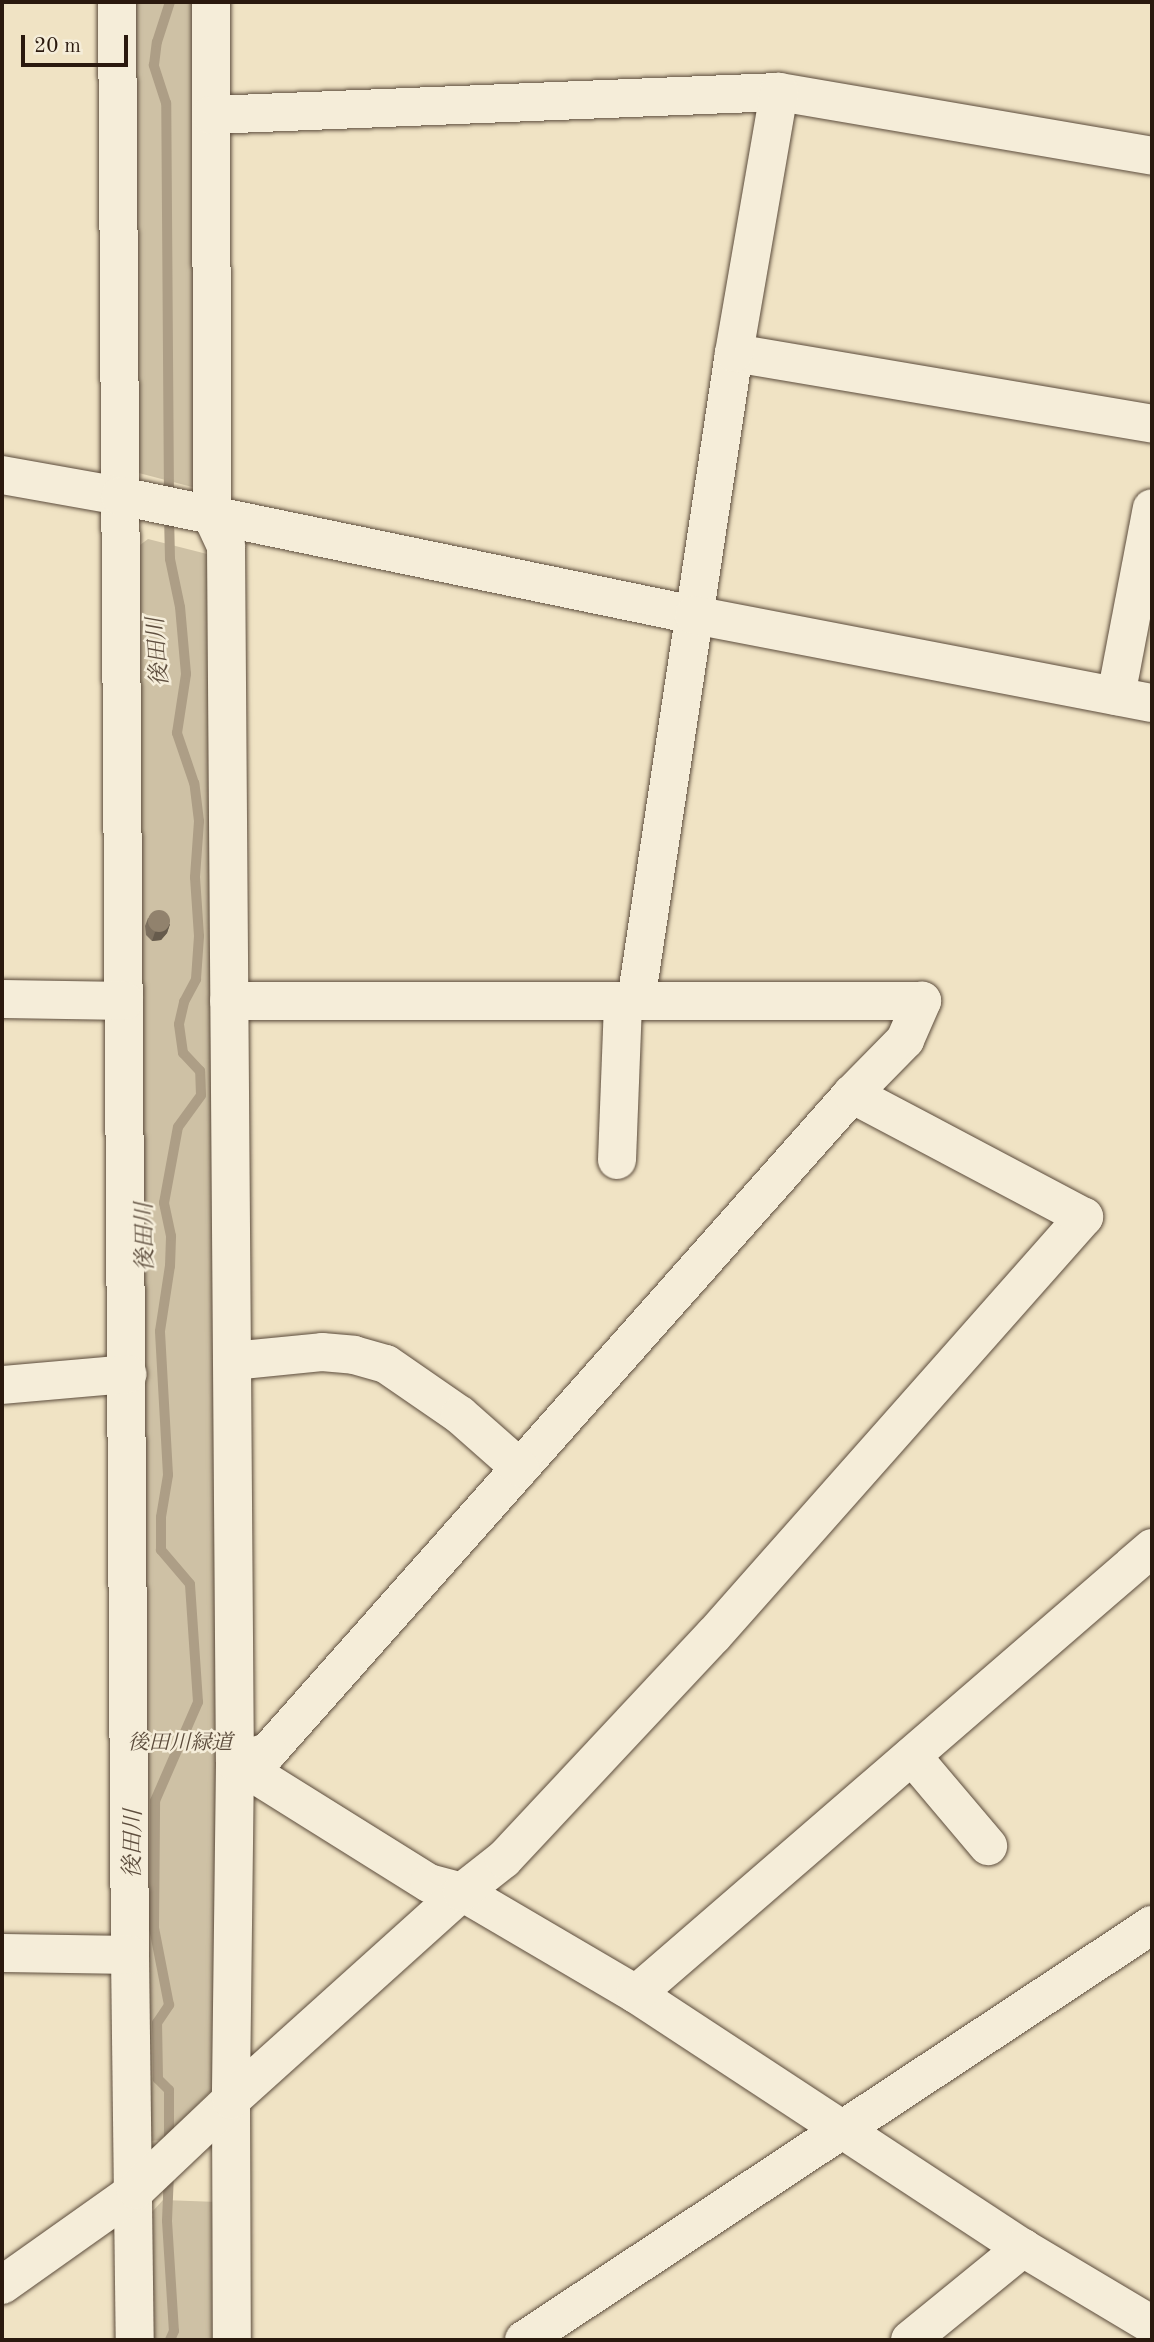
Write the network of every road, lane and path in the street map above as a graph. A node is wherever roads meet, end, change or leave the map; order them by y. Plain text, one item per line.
1 (117, 2) edge
2 (211, 2) edge
3 (779, 92) junction
4 (211, 116) junction
5 (1152, 156) edge
6 (734, 353) junction
7 (1152, 424) edge
8 (2, 475) edge
9 (120, 496) junction
10 (1152, 508) edge
11 (212, 516) junction
12 (694, 615) junction
13 (1134, 699) edge
14 (2, 999) edge
15 (124, 1001) junction
16 (229, 1001) junction
17 (629, 1001) junction
18 (852, 1094) junction
19 (617, 1160) dead end
20 (232, 1361) junction
21 (128, 1374) junction
22 (2, 1385) edge
23 (520, 1468) junction
24 (1152, 1548) edge
25 (912, 1756) junction
26 (235, 1762) junction
27 (988, 1846) dead end
28 (462, 1892) junction
29 (1152, 1925) edge
30 (2, 1953) edge
31 (130, 1955) junction
32 (636, 1994) junction
33 (231, 2100) junction
34 (841, 2129) junction
35 (136, 2190) junction
36 (1023, 2248) junction
37 (2, 2285) edge
38 (1152, 2325) edge
39 (135, 2340) edge
40 (232, 2340) edge
41 (524, 2340) edge
42 (910, 2340) edge

1 - 9 street
2 - 4 street
3 - 4 street
3 - 5 street
3 - 6 street
4 - 11 street
6 - 7 street
6 - 12 street
8 - 9 street
9 - 11 street
9 - 15 street
10 - 13 street
11 - 12 street
11 - 16 street
12 - 13 street
12 - 17 street
14 - 15 street
15 - 21 street
16 - 17 street
16 - 20 street
17 - 18 street
17 - 19 street
18 - 23 street
18 - 28 street
20 - 23 street
20 - 26 street
21 - 22 street
21 - 31 street
23 - 26 street
24 - 25 street
25 - 27 street
25 - 32 street
26 - 28 street
26 - 33 street
28 - 32 street
28 - 33 street
29 - 34 street
30 - 31 street
31 - 35 street
32 - 34 street
33 - 35 street
33 - 40 street
34 - 36 street
34 - 41 street
35 - 37 street
35 - 39 street
36 - 38 street
36 - 42 street

